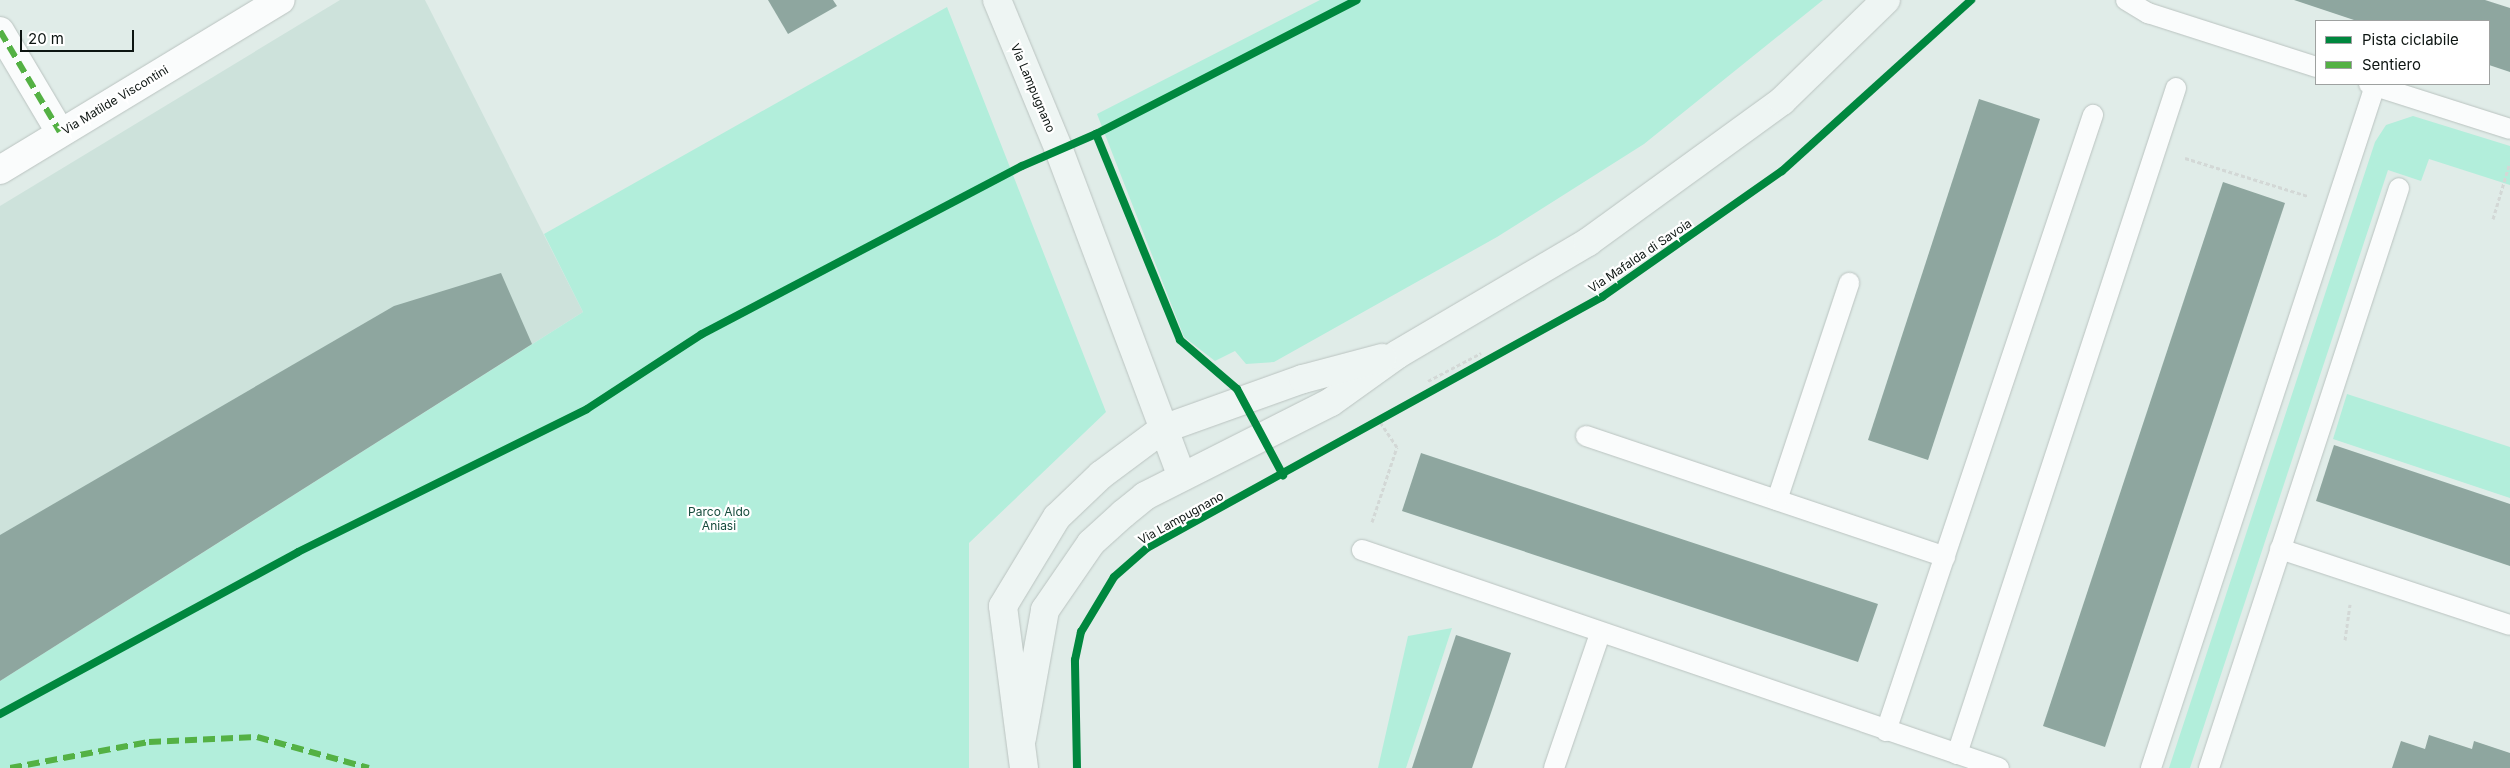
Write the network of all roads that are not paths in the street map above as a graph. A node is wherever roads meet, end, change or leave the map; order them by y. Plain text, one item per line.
1 (281, 0) edge
2 (996, 0) edge
3 (1886, 0) edge
4 (2126, 0) edge
5 (0, 31) edge
6 (2315, 67) edge
7 (2372, 85) edge
8 (2176, 88) dead end
9 (2093, 115) dead end
10 (2510, 129) edge
11 (60, 132) junction
12 (0, 170) edge
13 (2399, 188) dead end
14 (1849, 283) dead end
15 (1398, 354) junction
16 (1162, 428) junction
17 (1586, 436) dead end
18 (1182, 477) junction
19 (1777, 500) junction
20 (2280, 549) junction
21 (1362, 550) road end
22 (1945, 557) junction
23 (2510, 625) edge
24 (1600, 634) junction
25 (1886, 731) junction
26 (1022, 738) junction
27 (1957, 754) junction
28 (1024, 768) edge
29 (1554, 768) edge
30 (1999, 768) edge
31 (2151, 768) edge
32 (2209, 768) edge

1 - 11 street, Via Matilde Viscontini
2 - 16 street, Via Lampugnano
3 - 15 street
4 - 6 lane
5 - 11 street
7 - 10 lane
7 - 31 lane
8 - 27 lane
9 - 22 lane
11 - 12 street, Via Matilde Viscontini
13 - 20 lane
14 - 19 lane
15 - 16 street
15 - 18 street
16 - 18 street, Via Lampugnano
16 - 26 street
17 - 19 lane
18 - 26 street
19 - 22 lane
20 - 23 lane
20 - 32 lane
21 - 24 lane
22 - 25 lane
24 - 25 lane
24 - 29 lane
25 - 27 lane
26 - 28 street
27 - 30 lane

